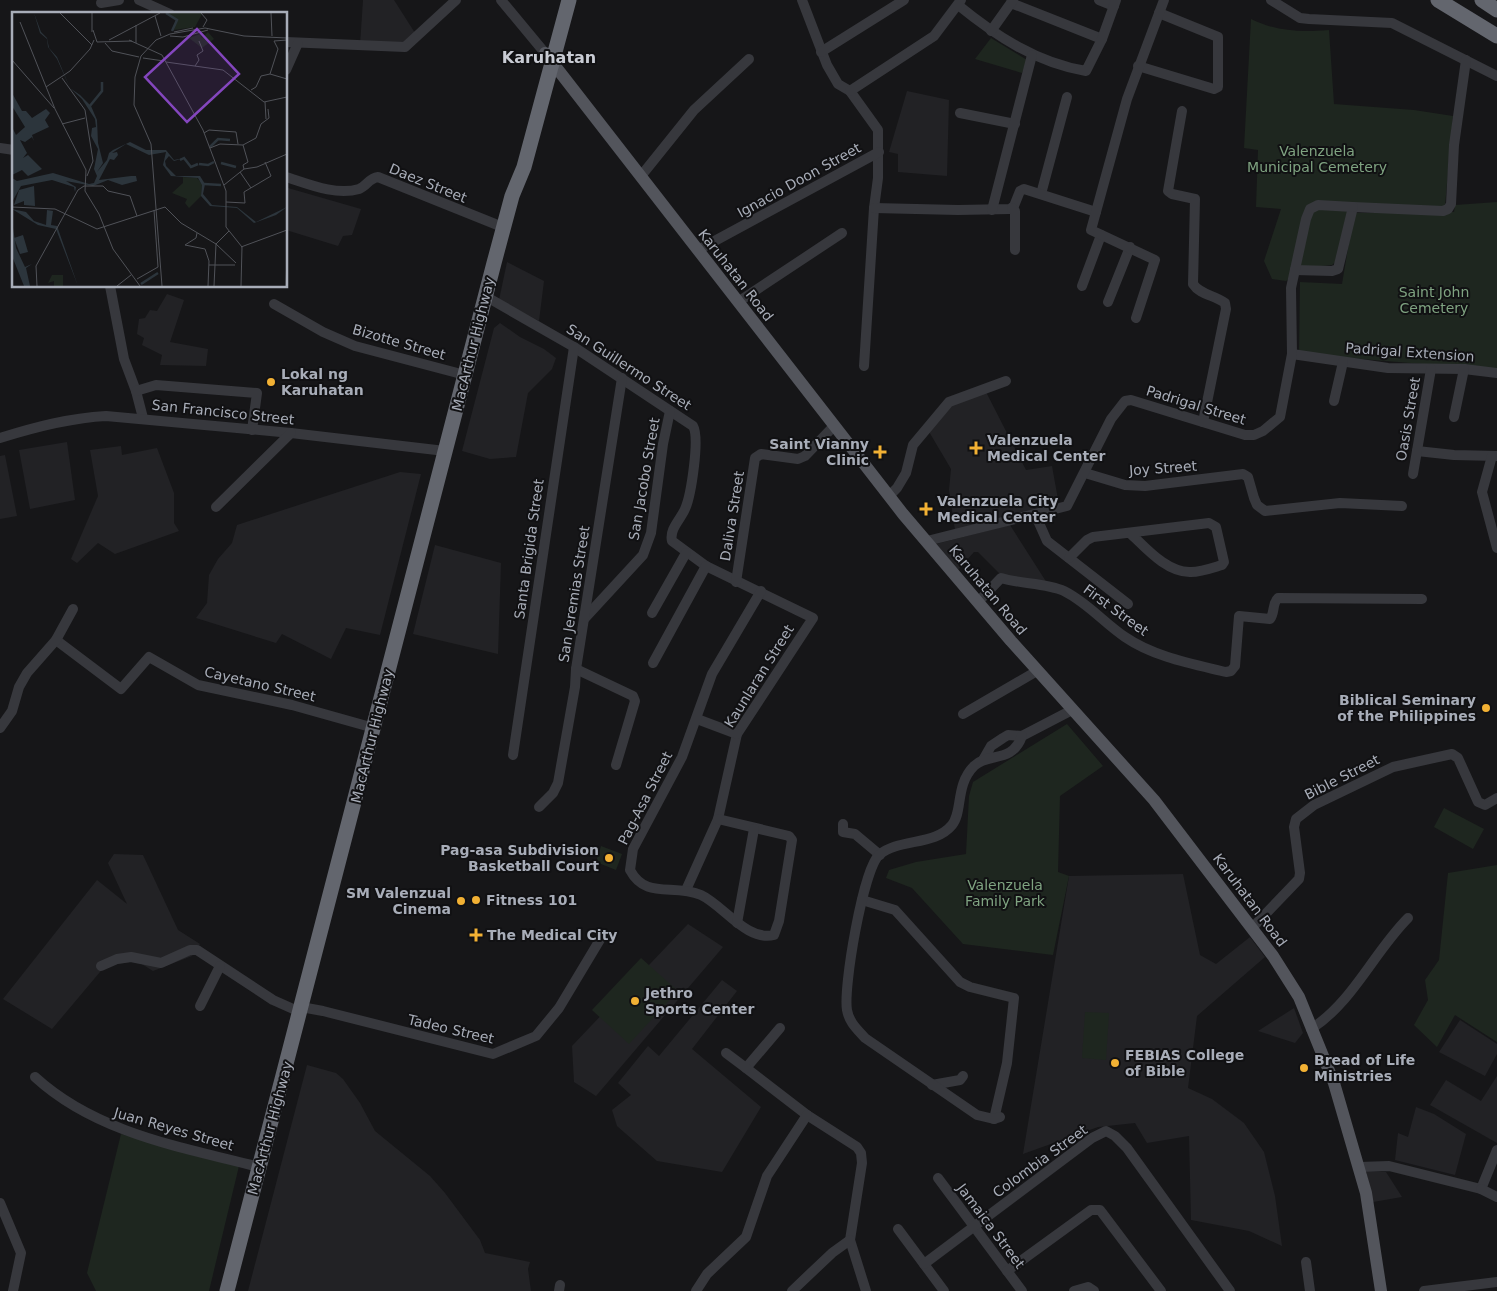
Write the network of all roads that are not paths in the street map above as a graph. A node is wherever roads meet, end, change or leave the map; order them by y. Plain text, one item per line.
1 (119, 0) edge
2 (139, 0) edge
3 (456, 0) edge
4 (500, 0) edge
5 (559, 0) edge
6 (569, 0) edge
7 (802, 0) edge
8 (904, 0) edge
9 (1099, 0) edge
10 (1164, 0) edge
11 (1271, 0) edge
12 (1438, 0) edge
13 (1482, 0) edge
14 (100, 2) edge
15 (960, 2) edge
16 (1012, 2) edge
17 (1115, 3) edge
18 (1497, 10) edge
19 (166, 12) edge
20 (1159, 13) junction
21 (991, 31) junction
22 (1497, 36) edge
23 (1102, 39) junction
24 (288, 42) edge
25 (298, 43) junction
26 (821, 52) junction
27 (1032, 55) junction
28 (549, 58) junction
29 (749, 59) dead end
30 (1466, 60) junction
31 (288, 66) edge
32 (1138, 66) junction
33 (1497, 76) edge
34 (850, 91) junction
35 (1067, 97) dead end
36 (1182, 111) dead end
37 (960, 113) dead end
38 (1015, 124) junction
39 (879, 152) junction
40 (641, 176) junction
41 (288, 177) edge
42 (1041, 194) junction
43 (1353, 207) junction
44 (874, 208) junction
45 (1012, 208) junction
46 (992, 210) junction
47 (1096, 212) junction
48 (505, 228) junction
49 (842, 233) dead end
50 (1101, 235) junction
51 (1130, 247) junction
52 (698, 250) junction
53 (1015, 250) dead end
54 (1296, 270) junction
55 (1082, 286) dead end
56 (110, 288) edge
57 (485, 296) junction
58 (738, 302) junction
59 (1108, 302) dead end
60 (274, 304) dead end
61 (1136, 318) dead end
62 (574, 347) junction
63 (1292, 354) junction
64 (1342, 362) junction
65 (864, 366) dead end
66 (1431, 369) junction
67 (1464, 369) junction
68 (1497, 373) edge
69 (465, 375) junction
70 (622, 378) junction
71 (1006, 381) dead end
72 (136, 391) junction
73 (1334, 401) dead end
74 (670, 411) junction
75 (1454, 417) dead end
76 (143, 418) junction
77 (1203, 422) junction
78 (834, 426) junction
79 (252, 430) junction
80 (291, 433) junction
81 (0, 438) edge
82 (445, 451) junction
83 (1417, 451) junction
84 (1494, 456) edge
85 (1086, 473) junction
86 (1413, 474) dead end
87 (889, 496) junction
88 (1402, 506) dead end
89 (216, 507) dead end
90 (1035, 514) junction
91 (1130, 533) junction
92 (927, 541) junction
93 (1497, 548) edge
94 (686, 553) junction
95 (1069, 558) junction
96 (706, 566) junction
97 (736, 582) junction
98 (761, 592) junction
99 (1422, 599) dead end
100 (978, 602) junction
101 (1128, 604) dead end
102 (73, 609) dead end
103 (652, 613) dead end
104 (584, 619) junction
105 (56, 640) junction
106 (653, 664) dead end
107 (576, 669) junction
108 (1037, 671) junction
109 (1072, 710) junction
110 (962, 714) dead end
111 (697, 719) junction
112 (0, 728) edge
113 (374, 728) junction
114 (737, 734) junction
115 (1022, 736) junction
116 (513, 755) dead end
117 (983, 760) junction
118 (616, 765) dead end
119 (1497, 798) edge
120 (539, 806) dead end
121 (718, 819) junction
122 (843, 824) dead end
123 (754, 829) junction
124 (880, 855) junction
125 (686, 890) junction
126 (862, 900) junction
127 (1408, 918) dead end
128 (737, 923) junction
129 (1252, 928) junction
130 (601, 938) dead end
131 (101, 966) dead end
132 (220, 966) junction
133 (200, 1006) dead end
134 (301, 1009) junction
135 (780, 1028) dead end
136 (1311, 1029) junction
137 (726, 1052) dead end
138 (746, 1068) junction
139 (963, 1076) dead end
140 (35, 1077) dead end
141 (932, 1084) junction
142 (807, 1116) junction
143 (1497, 1150) edge
144 (259, 1167) junction
145 (1360, 1167) junction
146 (938, 1178) dead end
147 (1482, 1189) junction
148 (1497, 1197) edge
149 (0, 1202) edge
150 (974, 1227) junction
151 (898, 1229) dead end
152 (850, 1240) junction
153 (1306, 1262) dead end
154 (924, 1264) junction
155 (1007, 1271) junction
156 (1497, 1282) edge
157 (1472, 1288) edge
158 (12, 1291) edge
159 (227, 1291) edge
160 (696, 1291) edge
161 (792, 1291) edge
162 (866, 1291) edge
163 (944, 1291) edge
164 (1022, 1291) edge
165 (1074, 1291) edge
166 (1094, 1291) edge
167 (1161, 1291) edge
168 (1230, 1291) edge
169 (1310, 1291) edge
170 (1382, 1291) edge
171 (1424, 1291) edge

1 - 14 street
2 - 19 street
3 - 25 street
4 - 28 street
5 - 28 highway, MacArthur Highway
6 - 28 highway, MacArthur Highway
7 - 26 street, Ignacio Doon Street
8 - 26 street
9 - 17 street
10 - 20 street
11 - 30 street
12 - 22 highway
13 - 18 highway
15 - 21 street
15 - 34 street
16 - 21 street
16 - 23 street
17 - 23 street
20 - 32 street
20 - 32 street
21 - 27 street
23 - 27 street
24 - 25 street
25 - 31 street
26 - 34 street, Ignacio Doon Street
27 - 38 street
28 - 40 main road, Karuhatan Road
28 - 48 highway, MacArthur Highway
29 - 40 street
30 - 33 street
30 - 43 street, Padrigal Street
32 - 47 street
34 - 39 street, Ignacio Doon Street
35 - 42 street
36 - 77 street
37 - 38 street
38 - 46 street
39 - 44 street
39 - 52 street, Ignacio Doon Street
40 - 52 main road, Karuhatan Road
41 - 48 street, Daez Street
42 - 45 street
42 - 47 street
43 - 54 street
43 - 54 street, Padrigal Street
44 - 46 street
44 - 65 street
45 - 46 street
45 - 53 street
47 - 50 street
48 - 57 highway, MacArthur Highway
49 - 58 street
50 - 51 street
50 - 55 street
51 - 59 street
51 - 61 street
52 - 58 main road, Karuhatan Road
54 - 63 street, Padrigal Street
56 - 72 street
57 - 62 street, San Guillermo Street
57 - 69 highway, MacArthur Highway
58 - 78 main road, Karuhatan Road
60 - 69 street, Bizotte Street
62 - 70 street, San Guillermo Street
62 - 116 street, Santa Brigida Street
63 - 64 street, Padrigal Extension
63 - 77 street, Padrigal Street
64 - 66 street, Padrigal Extension
64 - 73 street
66 - 67 street, Padrigal Extension
66 - 83 street, Oasis Street
67 - 68 street, Padrigal Extension
67 - 75 street
69 - 82 highway, MacArthur Highway
70 - 74 street, San Guillermo Street
70 - 104 street, San Jeremias Street
71 - 87 street
72 - 76 street
72 - 79 street
74 - 94 street, San Guillermo Street
74 - 104 street, San Jacobo Street
76 - 79 street, San Francisco Street
76 - 81 street, San Francisco Street
77 - 85 street, Padrigal Street
78 - 87 main road, Karuhatan Road
78 - 97 street, Daliva Street
79 - 80 street, San Francisco Street
80 - 82 street, San Francisco Street
80 - 89 street
82 - 113 highway, MacArthur Highway
83 - 84 street
83 - 86 street, Oasis Street
84 - 93 street
85 - 88 street, Joy Street
85 - 90 street, Padrigal Street
87 - 92 main road, Karuhatan Road
90 - 92 street, Padrigal Street
90 - 95 street
91 - 91 street
91 - 95 street
92 - 100 main road, Karuhatan Road
94 - 96 street, San Guillermo Street
94 - 103 street
95 - 101 street
96 - 97 street, San Guillermo Street
96 - 106 street
97 - 98 street, San Guillermo Street
98 - 111 street, Pag-Asa Street
98 - 114 street, Kaunlaran Street
99 - 100 street, First Street
100 - 108 main road, Karuhatan Road
102 - 105 street
104 - 107 street, San Jeremias Street
105 - 112 street
105 - 113 street, Cayetano Street
107 - 118 street
107 - 120 street, San Jeremias Street
108 - 109 main road, Karuhatan Road
108 - 110 street
109 - 115 street
109 - 129 main road, Karuhatan Road
111 - 114 street
111 - 125 street, Pag-Asa Street
113 - 134 highway, MacArthur Highway
114 - 121 street, Kaunlaran Street
115 - 117 street
115 - 117 street
117 - 124 street
119 - 129 street, Bible Street
121 - 123 street
121 - 125 street, Kaunlaran Street
122 - 124 street
123 - 128 street
123 - 128 street, Pag-Asa Street
124 - 126 street
125 - 128 street, Pag-Asa Street
126 - 141 street
126 - 141 street
127 - 136 street
129 - 136 main road, Karuhatan Road
130 - 134 street, Tadeo Street
131 - 132 street, Tadeo Street
132 - 133 street
132 - 134 street, Tadeo Street
134 - 144 highway, MacArthur Highway
135 - 138 street
136 - 145 main road, Karuhatan Road
137 - 138 street
138 - 142 street
139 - 141 street
140 - 144 street, Juan Reyes Street
142 - 152 street
142 - 160 street
143 - 147 street
144 - 159 highway, MacArthur Highway
145 - 147 street
145 - 170 main road, Karuhatan Road
146 - 150 street, Jamaica Street
147 - 148 street
149 - 158 street
150 - 154 street, Colombia Street
150 - 155 street, Jamaica Street
150 - 168 street, Colombia Street
151 - 154 street
152 - 161 street
152 - 162 street
153 - 169 street
154 - 163 street
155 - 164 street, Jamaica Street
155 - 167 street
156 - 157 street
157 - 171 street
165 - 166 street

